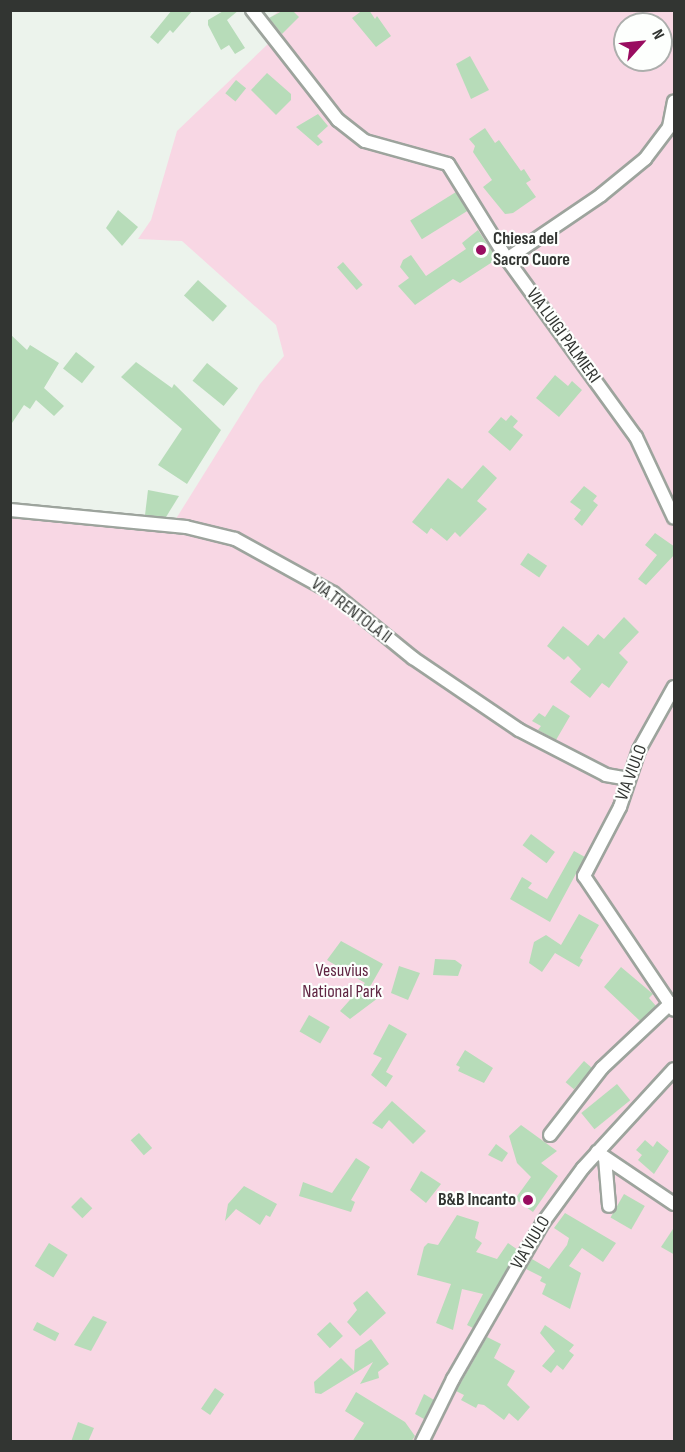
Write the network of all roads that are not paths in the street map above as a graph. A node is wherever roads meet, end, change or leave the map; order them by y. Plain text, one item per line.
1 (252, 10) edge
2 (675, 101) edge
3 (507, 259) junction
4 (10, 510) edge
5 (675, 518) edge
6 (675, 687) edge
7 (629, 779) junction
8 (673, 1006) edge
9 (675, 1069) edge
10 (550, 1135) dead end
11 (601, 1155) junction
12 (675, 1204) edge
13 (609, 1206) dead end
14 (422, 1442) edge

1 - 3 street, VIA LUIGI PALMIERI
2 - 3 street
3 - 5 street, VIA LUIGI PALMIERI
4 - 7 street, VIA TRENTOLA II
6 - 7 street, VIA VIULO
7 - 8 street, VIA VIULO
8 - 10 street
9 - 11 street, VIA VIULO
11 - 12 street
11 - 13 street
11 - 14 street, VIA VIULO

